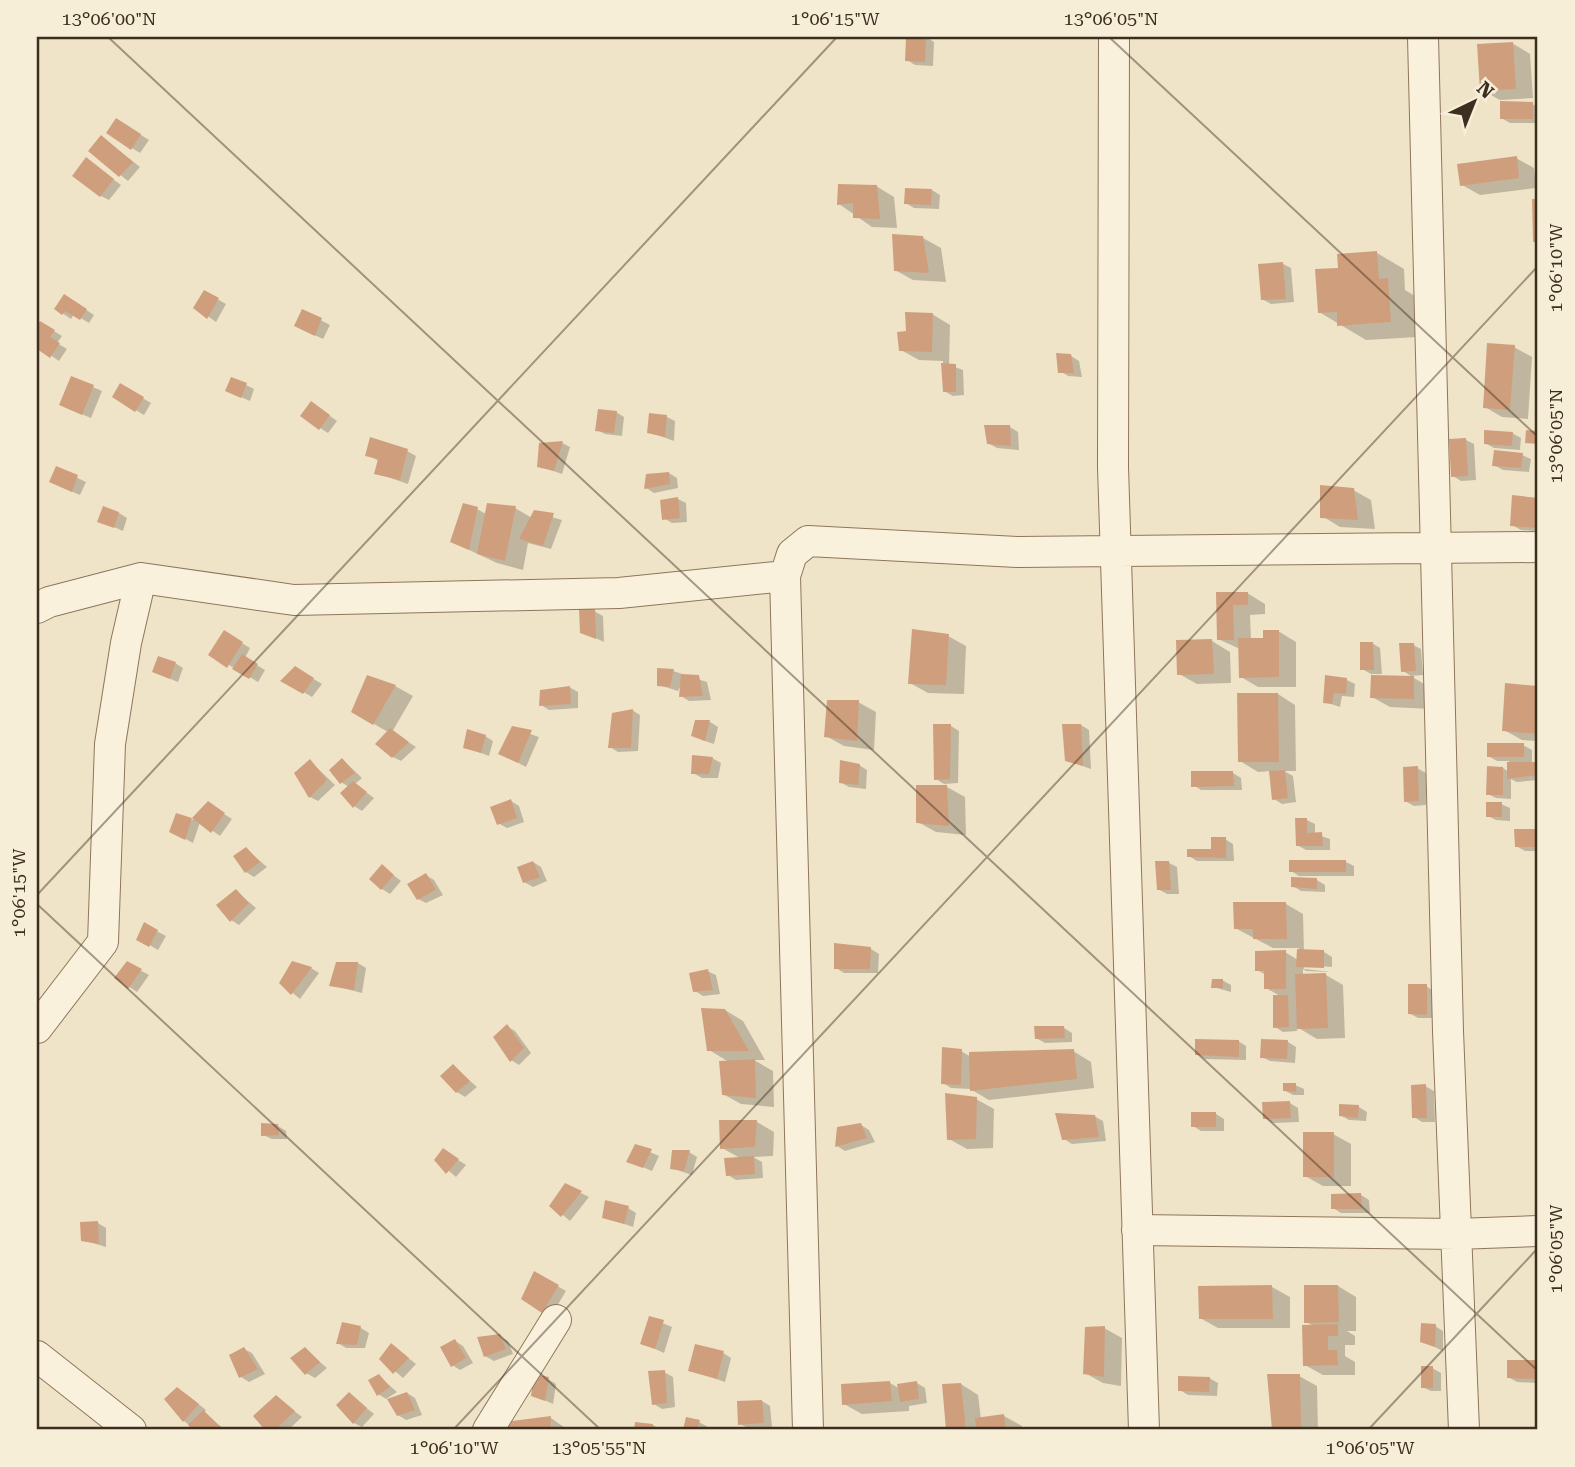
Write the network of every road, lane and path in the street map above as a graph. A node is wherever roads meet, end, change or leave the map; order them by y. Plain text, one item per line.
1 (1114, 37) edge
2 (1423, 37) edge
3 (1538, 547) edge
4 (1435, 548) junction
5 (1116, 551) junction
6 (785, 576) junction
7 (141, 578) junction
8 (37, 608) edge
9 (37, 1028) edge
10 (1137, 1230) junction
11 (1538, 1231) edge
12 (1456, 1234) junction
13 (556, 1320) dead end
14 (37, 1356) edge
15 (131, 1430) edge
16 (488, 1430) edge
17 (808, 1430) edge
18 (1144, 1430) edge
19 (1464, 1430) edge

1 - 5 street
2 - 4 street
3 - 4 street
4 - 5 street
4 - 12 street
5 - 6 street
5 - 10 street
6 - 7 street
6 - 17 street
7 - 8 street
7 - 9 street
10 - 12 street
10 - 18 street
11 - 12 street
12 - 19 street
13 - 16 street
14 - 15 street

